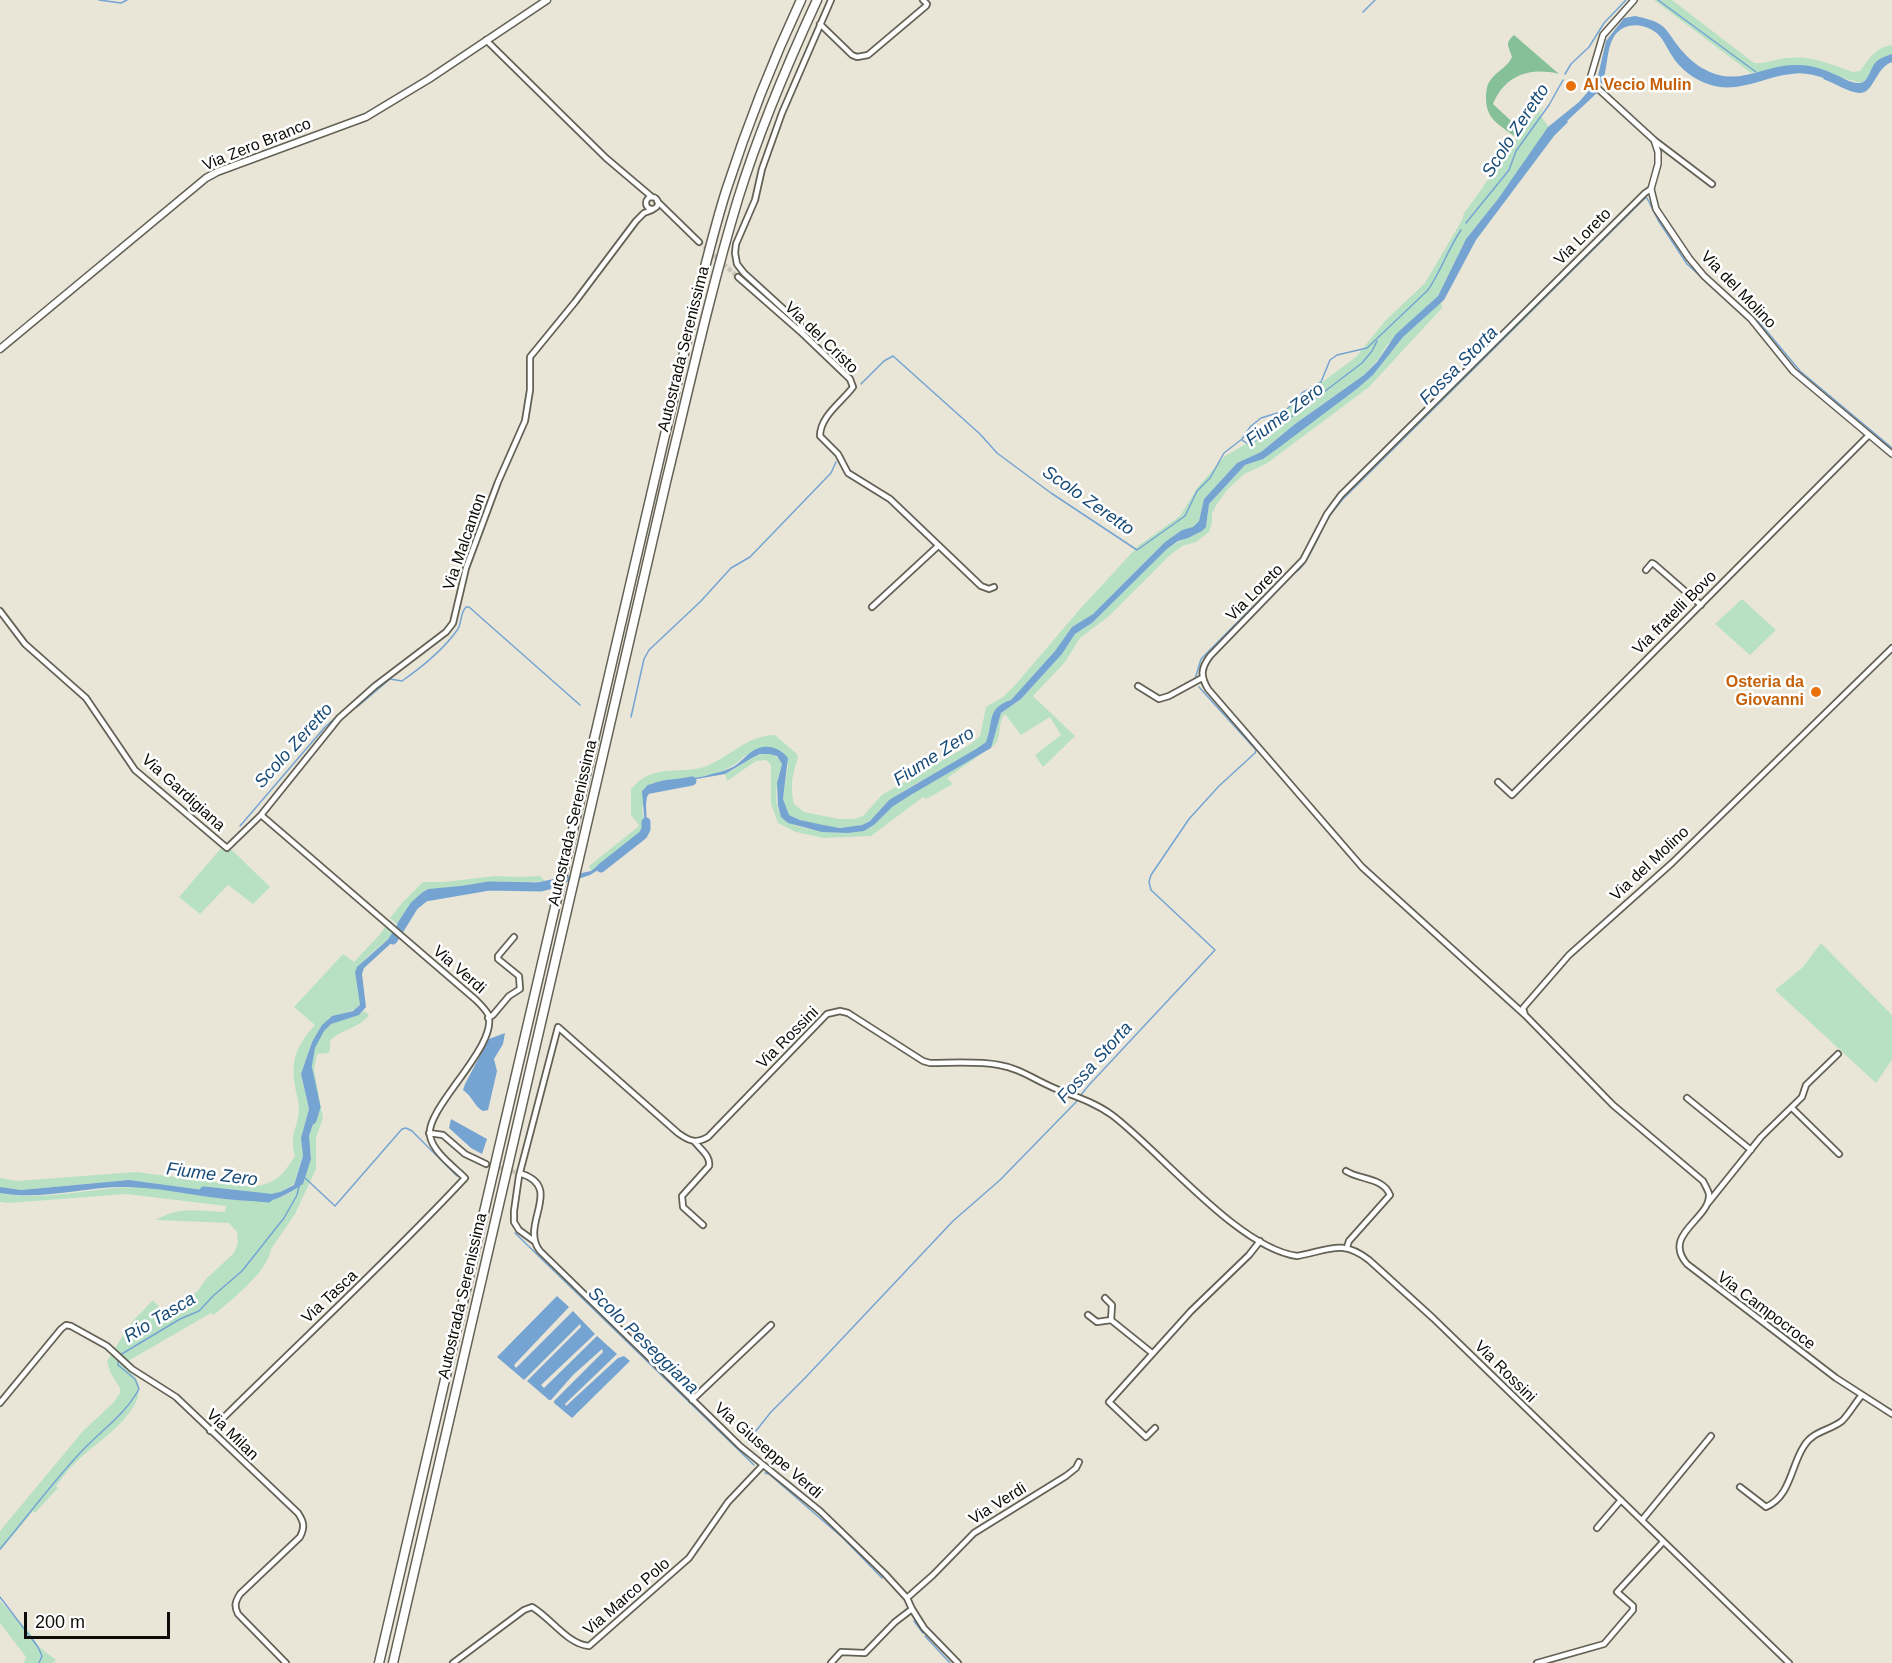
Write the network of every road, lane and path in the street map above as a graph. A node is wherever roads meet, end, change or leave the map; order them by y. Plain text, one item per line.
1 (547, 0) edge
2 (801, 0) edge
3 (817, 0) edge
4 (831, 0) edge
5 (923, 0) edge
6 (1634, 0) edge
7 (820, 24) junction
8 (486, 40) junction
9 (1654, 140) junction
10 (1712, 184) dead end
11 (1651, 189) junction
12 (644, 191) junction
13 (655, 199) junction
14 (646, 203) junction
15 (653, 209) junction
16 (663, 209) junction
17 (644, 213) junction
18 (699, 242) tunnel mouth
19 (738, 277) tunnel mouth
20 (803, 334) junction
21 (0, 349) edge
22 (1869, 435) junction
23 (1892, 454) edge
24 (938, 546) junction
25 (1646, 570) dead end
26 (994, 587) dead end
27 (1701, 605) junction
28 (872, 607) dead end
29 (0, 611) edge
30 (1892, 648) edge
31 (1202, 678) junction
32 (1138, 686) dead end
33 (1498, 782) dead end
34 (261, 815) junction
35 (514, 938) dead end
36 (1525, 1015) junction
37 (488, 1018) junction
38 (1838, 1054) dead end
39 (1687, 1098) dead end
40 (1792, 1108) junction
41 (429, 1133) junction
42 (694, 1141) junction
43 (1751, 1150) junction
44 (1839, 1154) dead end
45 (486, 1164) tunnel mouth
46 (1346, 1171) dead end
47 (522, 1174) tunnel mouth
48 (1201, 1184) dead end
49 (1196, 1190) junction
50 (1708, 1203) junction
51 (703, 1225) dead end
52 (534, 1241) junction
53 (1260, 1241) junction
54 (1347, 1247) junction
55 (1105, 1298) dead end
56 (1088, 1315) dead end
57 (1111, 1320) junction
58 (771, 1325) dead end
59 (1152, 1353) junction
60 (1862, 1395) junction
61 (693, 1400) junction
62 (0, 1403) edge
63 (1892, 1414) edge
64 (1155, 1428) dead end
65 (210, 1431) junction
66 (1711, 1436) dead end
67 (1078, 1462) dead end
68 (763, 1464) junction
69 (1740, 1487) dead end
70 (1621, 1500) junction
71 (1642, 1520) junction
72 (1597, 1528) dead end
73 (1663, 1542) junction
74 (907, 1598) junction
75 (912, 1609) junction
76 (286, 1663) edge
77 (379, 1663) edge
78 (393, 1663) edge
79 (453, 1663) edge
80 (831, 1663) edge
81 (958, 1663) edge
82 (1537, 1663) edge
83 (1788, 1663) edge

1 - 8 main road, Via Zero Branco
2 - 77 highway, Autostrada Serenissima
3 - 78 highway, Autostrada Serenissima
4 - 7 street
5 - 7 street
6 - 9 street
7 - 20 street
8 - 12 street
8 - 21 main road, Via Zero Branco
9 - 10 street
9 - 11 street
11 - 22 street, Via del Molino
11 - 31 street, Via Loreto
12 - 13 street
12 - 14 street, Via Malcanton
13 - 14 street
13 - 15 street
13 - 16 street
14 - 15 street
14 - 17 street, Via Malcanton
15 - 16 street
15 - 17 street
16 - 18 street
17 - 34 street, Via Malcanton
19 - 20 street, Via del Cristo
20 - 24 street, Via del Cristo
22 - 23 street, Via del Molino
22 - 27 street, Via fratelli Bovo
24 - 26 street, Via del Cristo
24 - 28 street
25 - 27 street
27 - 33 street, Via fratelli Bovo
29 - 34 street, Via Gardigiana
30 - 36 street, Via del Molino
31 - 32 street
31 - 36 street
34 - 37 street, Via Verdi
35 - 37 street
36 - 50 street
37 - 41 street, Via Verdi
38 - 40 street, Via Campocroce
39 - 43 street
40 - 43 street, Via Campocroce
40 - 44 street
41 - 45 street
41 - 65 street, Via Tasca
42 - 49 street, Via Rossini
42 - 51 street
42 - 52 street
43 - 50 street, Via Campocroce
46 - 54 street
47 - 52 street
48 - 49 street
49 - 53 street, Via Rossini
50 - 60 street, Via Campocroce
52 - 61 street, Via Giuseppe Verdi
53 - 54 street, Via Rossini
53 - 59 street
54 - 70 street, Via Rossini
55 - 57 street
56 - 57 street
57 - 59 street
58 - 61 street
59 - 64 street
60 - 63 street, Via Campocroce
60 - 69 street
61 - 68 street, Via Giuseppe Verdi
62 - 65 street, Via Milan
65 - 76 street, Via Milan
66 - 71 street
67 - 74 street, Via Verdi
68 - 74 street, Via Giuseppe Verdi
68 - 79 street, Via Marco Polo
70 - 71 street, Via Rossini
70 - 72 street
71 - 73 street, Via Rossini
73 - 82 street
73 - 83 street, Via Rossini
74 - 75 street, Via Giuseppe Verdi
75 - 80 street
75 - 81 street, Via Giuseppe Verdi

